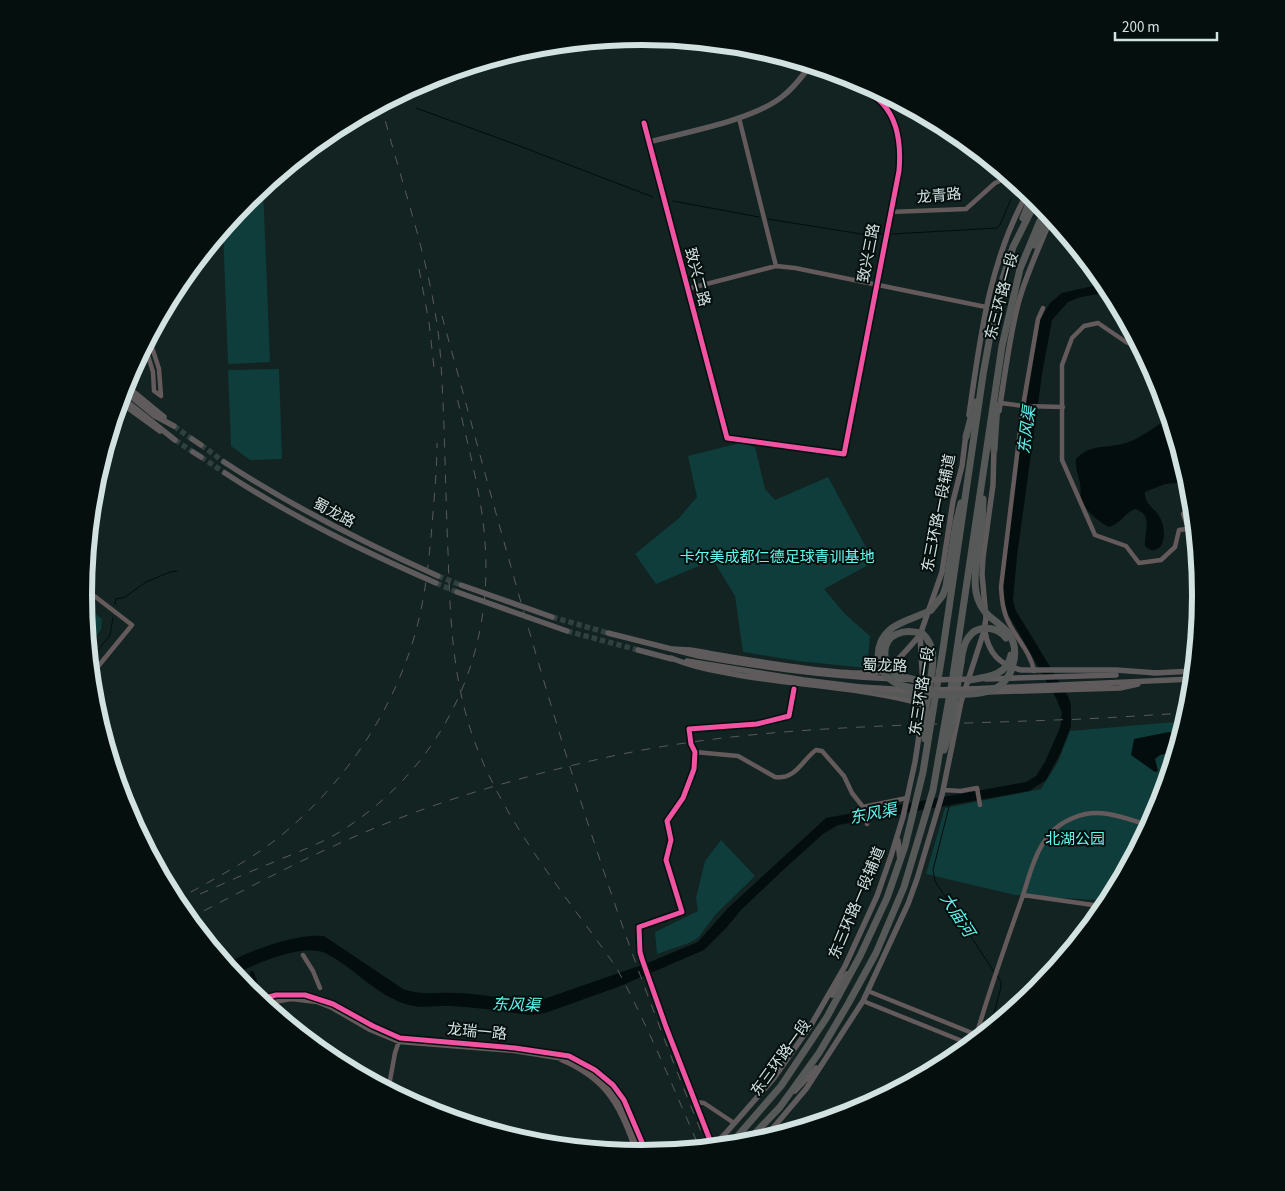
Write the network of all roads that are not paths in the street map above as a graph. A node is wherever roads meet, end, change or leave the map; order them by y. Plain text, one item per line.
1 (807, 70) edge
2 (872, 95) edge
3 (739, 118) junction
4 (644, 123) dead end
5 (649, 142) junction
6 (1003, 180) edge
7 (1025, 199) edge
8 (1029, 204) edge
9 (1033, 207) edge
10 (890, 212) junction
11 (1042, 217) edge
12 (1047, 223) edge
13 (1048, 224) edge
14 (1013, 247) junction
15 (776, 266) junction
16 (1020, 269) junction
17 (876, 285) junction
18 (687, 289) junction
19 (986, 307) junction
20 (1043, 308) dead end
21 (1132, 344) edge
22 (1002, 346) junction
23 (152, 347) edge
24 (148, 355) edge
25 (983, 375) junction
26 (132, 391) edge
27 (130, 396) edge
28 (128, 401) edge
29 (1001, 403) junction
30 (126, 406) edge
31 (1023, 406) junction
32 (1062, 408) junction
33 (168, 436) junction
34 (966, 436) junction
35 (727, 438) joint
36 (192, 439) tunnel mouth
37 (175, 440) tunnel mouth
38 (201, 445) tunnel mouth
39 (994, 450) junction
40 (193, 452) tunnel mouth
41 (201, 457) tunnel mouth
42 (971, 461) junction
43 (224, 462) tunnel mouth
44 (984, 462) junction
45 (226, 473) tunnel mouth
46 (1186, 512) edge
47 (1188, 528) joint
48 (438, 576) tunnel mouth
49 (436, 583) tunnel mouth
50 (460, 585) tunnel mouth
51 (457, 592) tunnel mouth
52 (92, 594) edge
53 (552, 617) tunnel mouth
54 (567, 631) tunnel mouth
55 (984, 631) junction
56 (608, 633) tunnel mouth
57 (920, 635) junction
58 (672, 649) junction
59 (638, 650) tunnel mouth
60 (671, 658) junction
61 (698, 660) junction
62 (97, 668) edge
63 (1034, 671) junction
64 (1187, 671) edge
65 (1157, 673) junction
66 (1186, 679) edge
67 (916, 680) junction
68 (970, 680) junction
69 (1157, 680) junction
70 (860, 687) junction
71 (794, 690) dead end
72 (934, 690) junction
73 (961, 702) junction
74 (922, 712) junction
75 (695, 752) junction
76 (923, 772) junction
77 (936, 774) junction
78 (943, 793) junction
79 (907, 800) junction
80 (980, 805) dead end
81 (863, 807) junction
82 (867, 824) dead end
83 (1143, 824) edge
84 (897, 836) junction
85 (900, 861) junction
86 (1023, 895) junction
87 (1097, 906) edge
88 (303, 955) dead end
89 (860, 956) junction
90 (320, 988) dead end
91 (868, 991) junction
92 (268, 998) edge
93 (863, 1001) junction
94 (272, 1002) edge
95 (810, 1025) junction
96 (981, 1030) edge
97 (975, 1034) edge
98 (399, 1040) junction
99 (965, 1041) edge
100 (551, 1054) junction
101 (828, 1056) junction
102 (389, 1084) edge
103 (696, 1102) junction
104 (780, 1107) junction
105 (734, 1124) junction
106 (771, 1130) edge
107 (754, 1134) edge
108 (737, 1137) edge
109 (719, 1140) edge
110 (710, 1141) edge
111 (633, 1146) edge
112 (639, 1146) edge
113 (644, 1146) edge

1 - 3 main road
2 - 10 street, 致兴三路
3 - 5 main road
3 - 15 street
4 - 5 street, 致兴二路
5 - 18 street, 致兴二路
6 - 10 street, 龙青路
7 - 19 main road, 东三环路一段辅道
8 - 14 highway
9 - 14 highway, 东三环路一段
10 - 17 street, 致兴三路
11 - 16 highway, 东三环路一段
12 - 16 highway
13 - 29 main road
14 - 25 highway, 东三环路一段
15 - 17 street
15 - 18 street
16 - 22 highway, 东三环路一段
17 - 19 street
17 - 35 street, 致兴三路
18 - 35 street, 致兴二路
19 - 34 main road, 东三环路一段辅道
20 - 31 street
21 - 32 street
22 - 39 highway
22 - 44 highway, 东三环路一段
23 - 24 street
25 - 34 highway
25 - 42 highway, 东三环路一段
26 - 27 main road
28 - 33 main road
29 - 31 street
29 - 39 main road
30 - 33 main road
31 - 32 street
31 - 63 street
32 - 47 street
33 - 37 main road
34 - 57 main road, 东三环路一段辅道
36 - 38 main road
39 - 55 main road
40 - 41 main road
42 - 72 highway, bridge
42 - 76 highway, 东三环路一段
43 - 48 main road, 蜀龙路
44 - 70 highway, bridge
44 - 77 highway, 东三环路一段
45 - 49 main road, 蜀龙路
46 - 47 street
50 - 53 main road
51 - 54 main road
52 - 62 street
55 - 63 main road
55 - 73 main road
56 - 58 main road, 蜀龙路
57 - 58 main road
57 - 74 main road, 东三环路一段辅道
58 - 61 main road, 蜀龙路
59 - 60 main road, 蜀龙路
60 - 61 main road, 蜀龙路
60 - 74 main road
61 - 67 main road, 蜀龙路, bridge
61 - 70 main road, 蜀龙路
63 - 65 main road
64 - 65 main road, 蜀龙路
65 - 68 main road, 蜀龙路, bridge
66 - 69 main road
67 - 68 main road, 蜀龙路, bridge
67 - 76 highway, bridge
68 - 77 highway, bridge
69 - 72 main road, 蜀龙路, bridge
69 - 73 main road
70 - 72 main road, 蜀龙路, bridge
71 - 75 street
73 - 78 main road
74 - 79 main road, 东三环路一段辅道
75 - 81 street
75 - 103 street
76 - 85 highway, 东三环路一段
77 - 104 highway, 东三环路一段
78 - 80 street
78 - 91 main road
79 - 81 street
79 - 84 main road, 东三环路一段辅道
81 - 82 street
83 - 86 street
84 - 85 main road
84 - 95 main road, 东三环路一段辅道
85 - 89 highway, 东三环路一段
86 - 87 street
86 - 96 street
88 - 90 street
89 - 95 main road
89 - 108 highway, 东三环路一段
91 - 93 main road
91 - 97 street
92 - 98 street
93 - 99 street
93 - 101 main road
94 - 98 street
95 - 105 main road, 东三环路一段辅道
98 - 100 street, 龙瑞一路
98 - 102 street
100 - 111 street
100 - 112 street
100 - 113 street
101 - 104 main road
101 - 106 main road
103 - 105 street
103 - 110 street
104 - 107 highway, 东三环路一段
105 - 109 main road, 东三环路一段辅道, bridge

